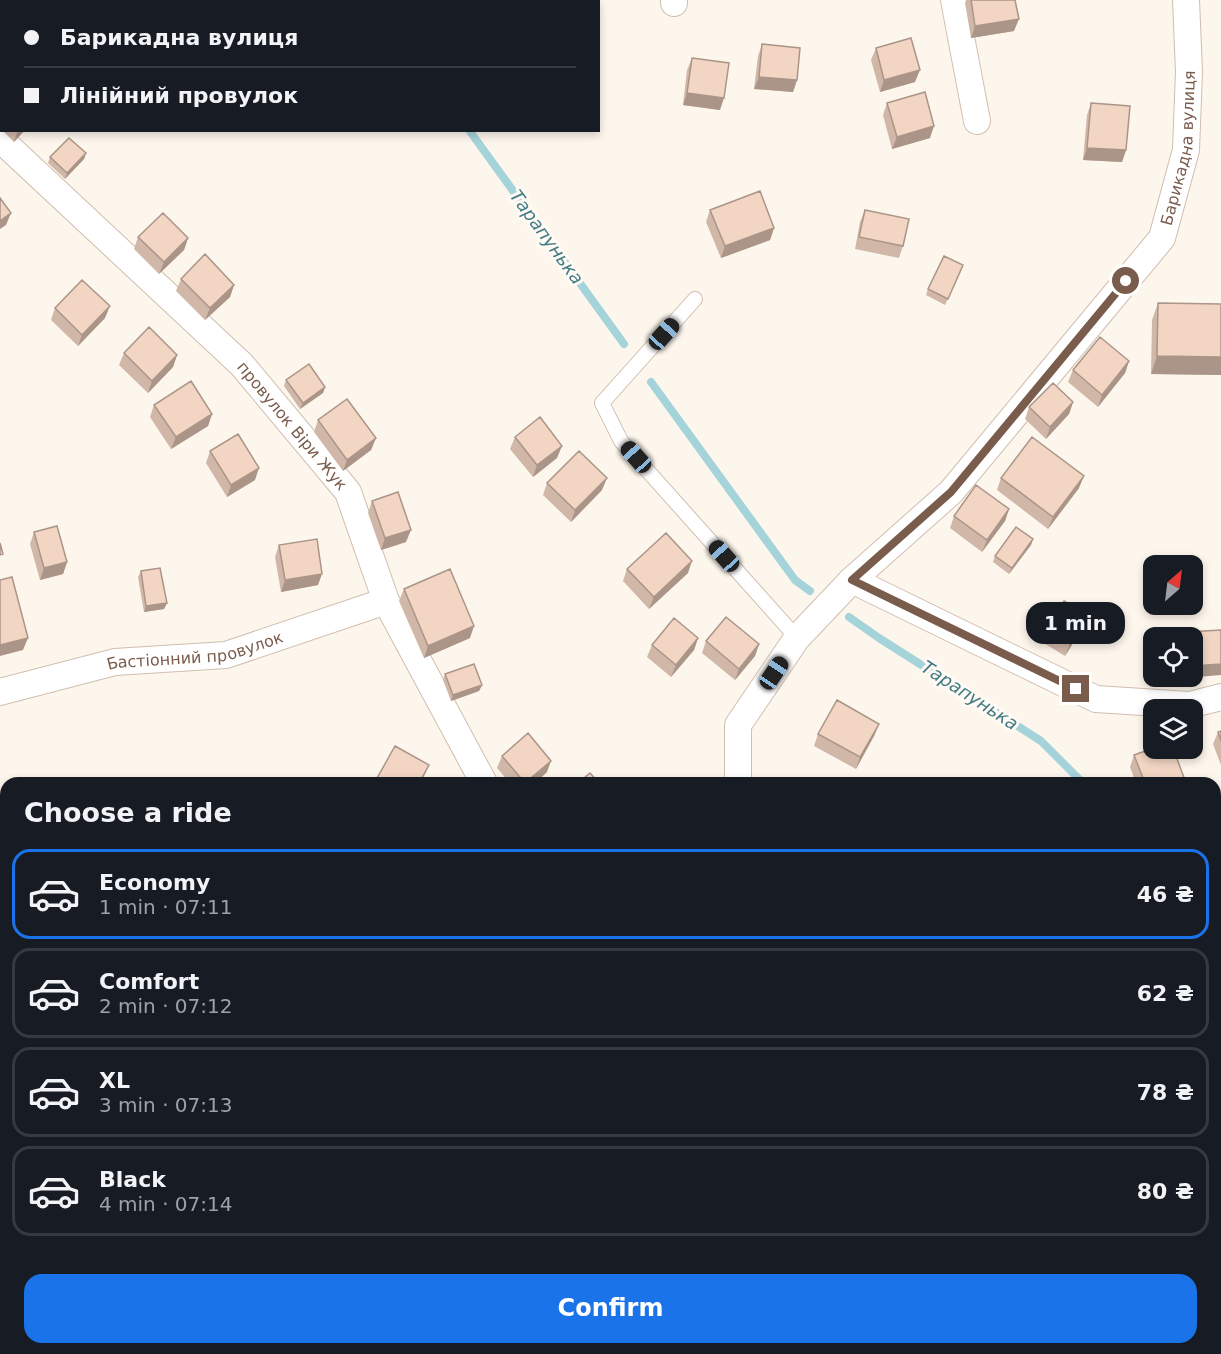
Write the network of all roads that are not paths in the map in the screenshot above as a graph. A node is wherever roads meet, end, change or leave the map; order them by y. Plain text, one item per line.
1 (954, 0) edge
2 (1186, 0) edge
3 (977, 121) dead end
4 (0, 139) edge
5 (695, 299) dead end
6 (852, 580) junction
7 (386, 601) junction
8 (797, 638) junction
9 (0, 692) edge
10 (1221, 697) edge
11 (481, 777) edge
12 (738, 777) edge

1 - 3 street
2 - 6 street, Барикадна вулиця
4 - 7 street, провулок Віри Жук
5 - 8 lane
6 - 8 street, Барикадна вулиця
6 - 10 street
7 - 9 street, Бастіонний провулок
7 - 11 street, провулок Віри Жук
8 - 12 street, Барикадна вулиця

